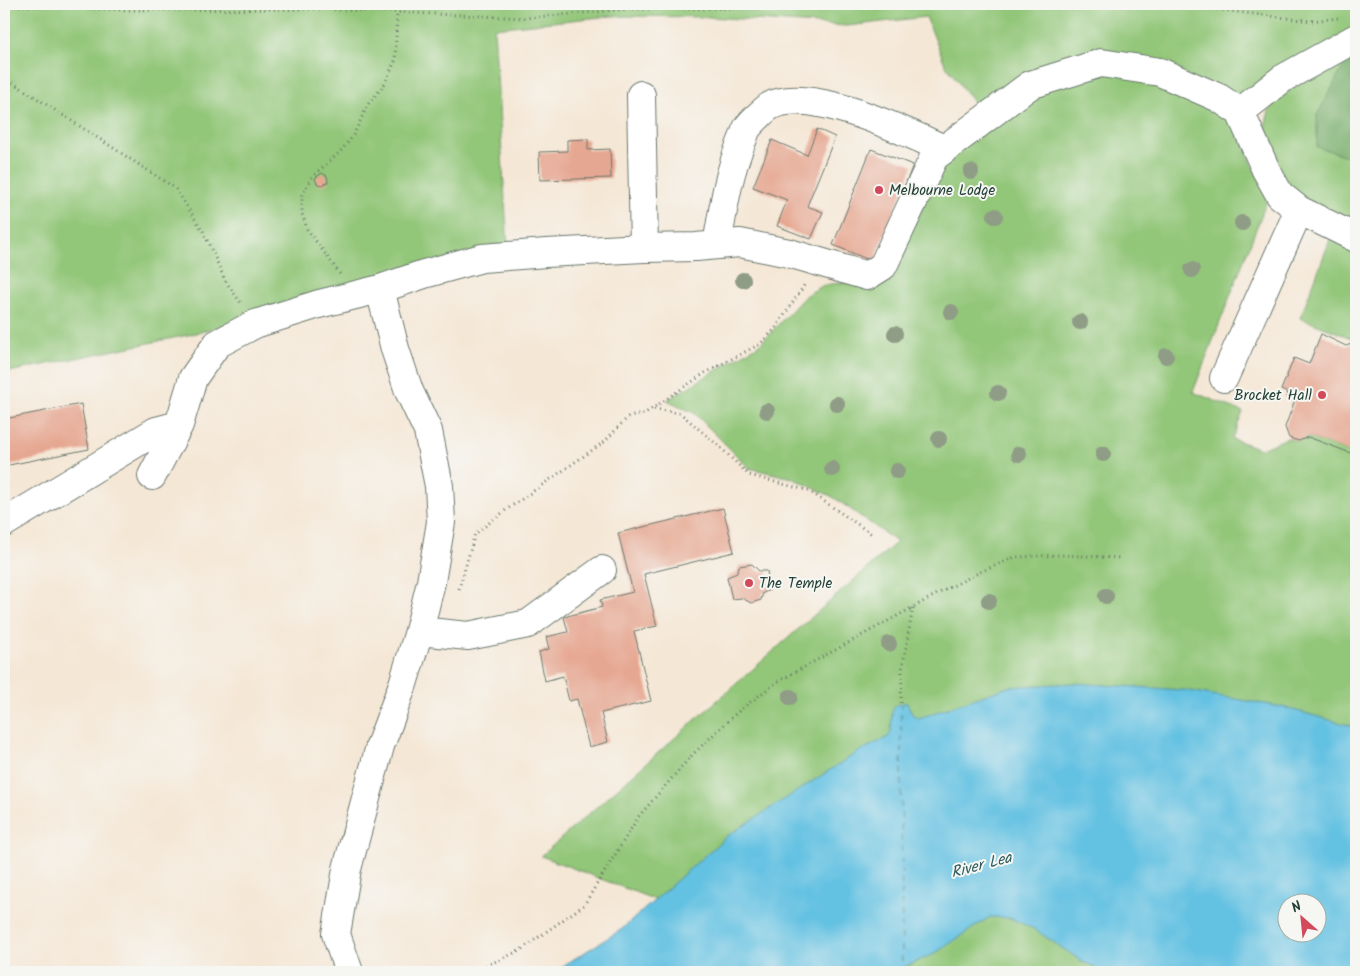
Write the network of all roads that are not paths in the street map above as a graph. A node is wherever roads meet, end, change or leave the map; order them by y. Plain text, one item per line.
1 (1352, 28) edge
2 (641, 95) dead end
3 (1240, 112) junction
4 (944, 149) junction
5 (1299, 210) junction
6 (1356, 238) edge
7 (717, 245) junction
8 (644, 248) junction
9 (368, 292) junction
10 (1224, 378) dead end
11 (179, 425) junction
12 (152, 476) dead end
13 (4, 523) edge
14 (602, 570) dead end
15 (419, 631) junction
16 (349, 972) edge

1 - 3 lane
2 - 8 lane
3 - 4 lane
3 - 5 lane
4 - 7 lane
4 - 7 lane
5 - 6 lane
5 - 10 lane
7 - 8 lane
8 - 9 lane
9 - 11 lane
9 - 15 lane
11 - 12 lane
11 - 13 lane
14 - 15 lane
15 - 16 lane

